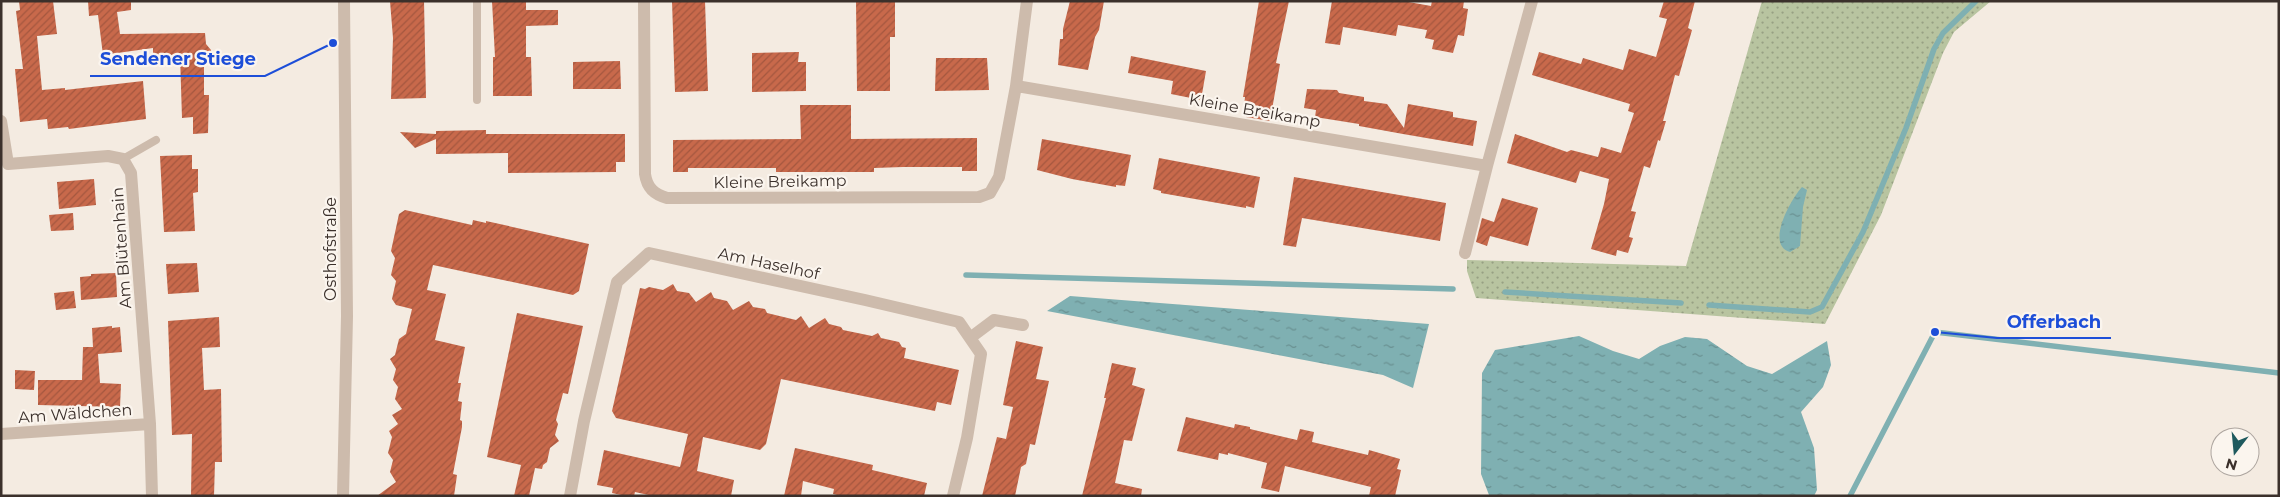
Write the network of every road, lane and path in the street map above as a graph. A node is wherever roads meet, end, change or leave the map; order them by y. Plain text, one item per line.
1 (344, 1) edge
2 (477, 1) edge
3 (644, 1) edge
4 (1027, 1) edge
5 (1532, 1) edge
6 (1016, 86) junction
7 (477, 100) dead end
8 (1, 121) edge
9 (156, 140) dead end
10 (123, 159) junction
11 (4, 164) edge
12 (1487, 166) junction
13 (1465, 253) dead end
14 (1023, 325) dead end
15 (970, 338) junction
16 (150, 424) junction
17 (1, 434) edge
18 (152, 496) edge
19 (343, 496) edge
20 (570, 496) edge
21 (953, 496) edge

1 - 19 street, Osthofstraße
2 - 7 lane
3 - 6 street, Kleine Breikamp
4 - 6 street, Kleine Breikamp
5 - 12 street
6 - 12 street, Kleine Breikamp
8 - 11 street
9 - 10 lane
10 - 11 street
10 - 16 street, Am Blütenhain
12 - 13 street
14 - 15 street
15 - 20 street, Am Haselhof
15 - 21 street, Am Haselhof
16 - 17 street, Am Wäldchen
16 - 18 street, Am Blütenhain

